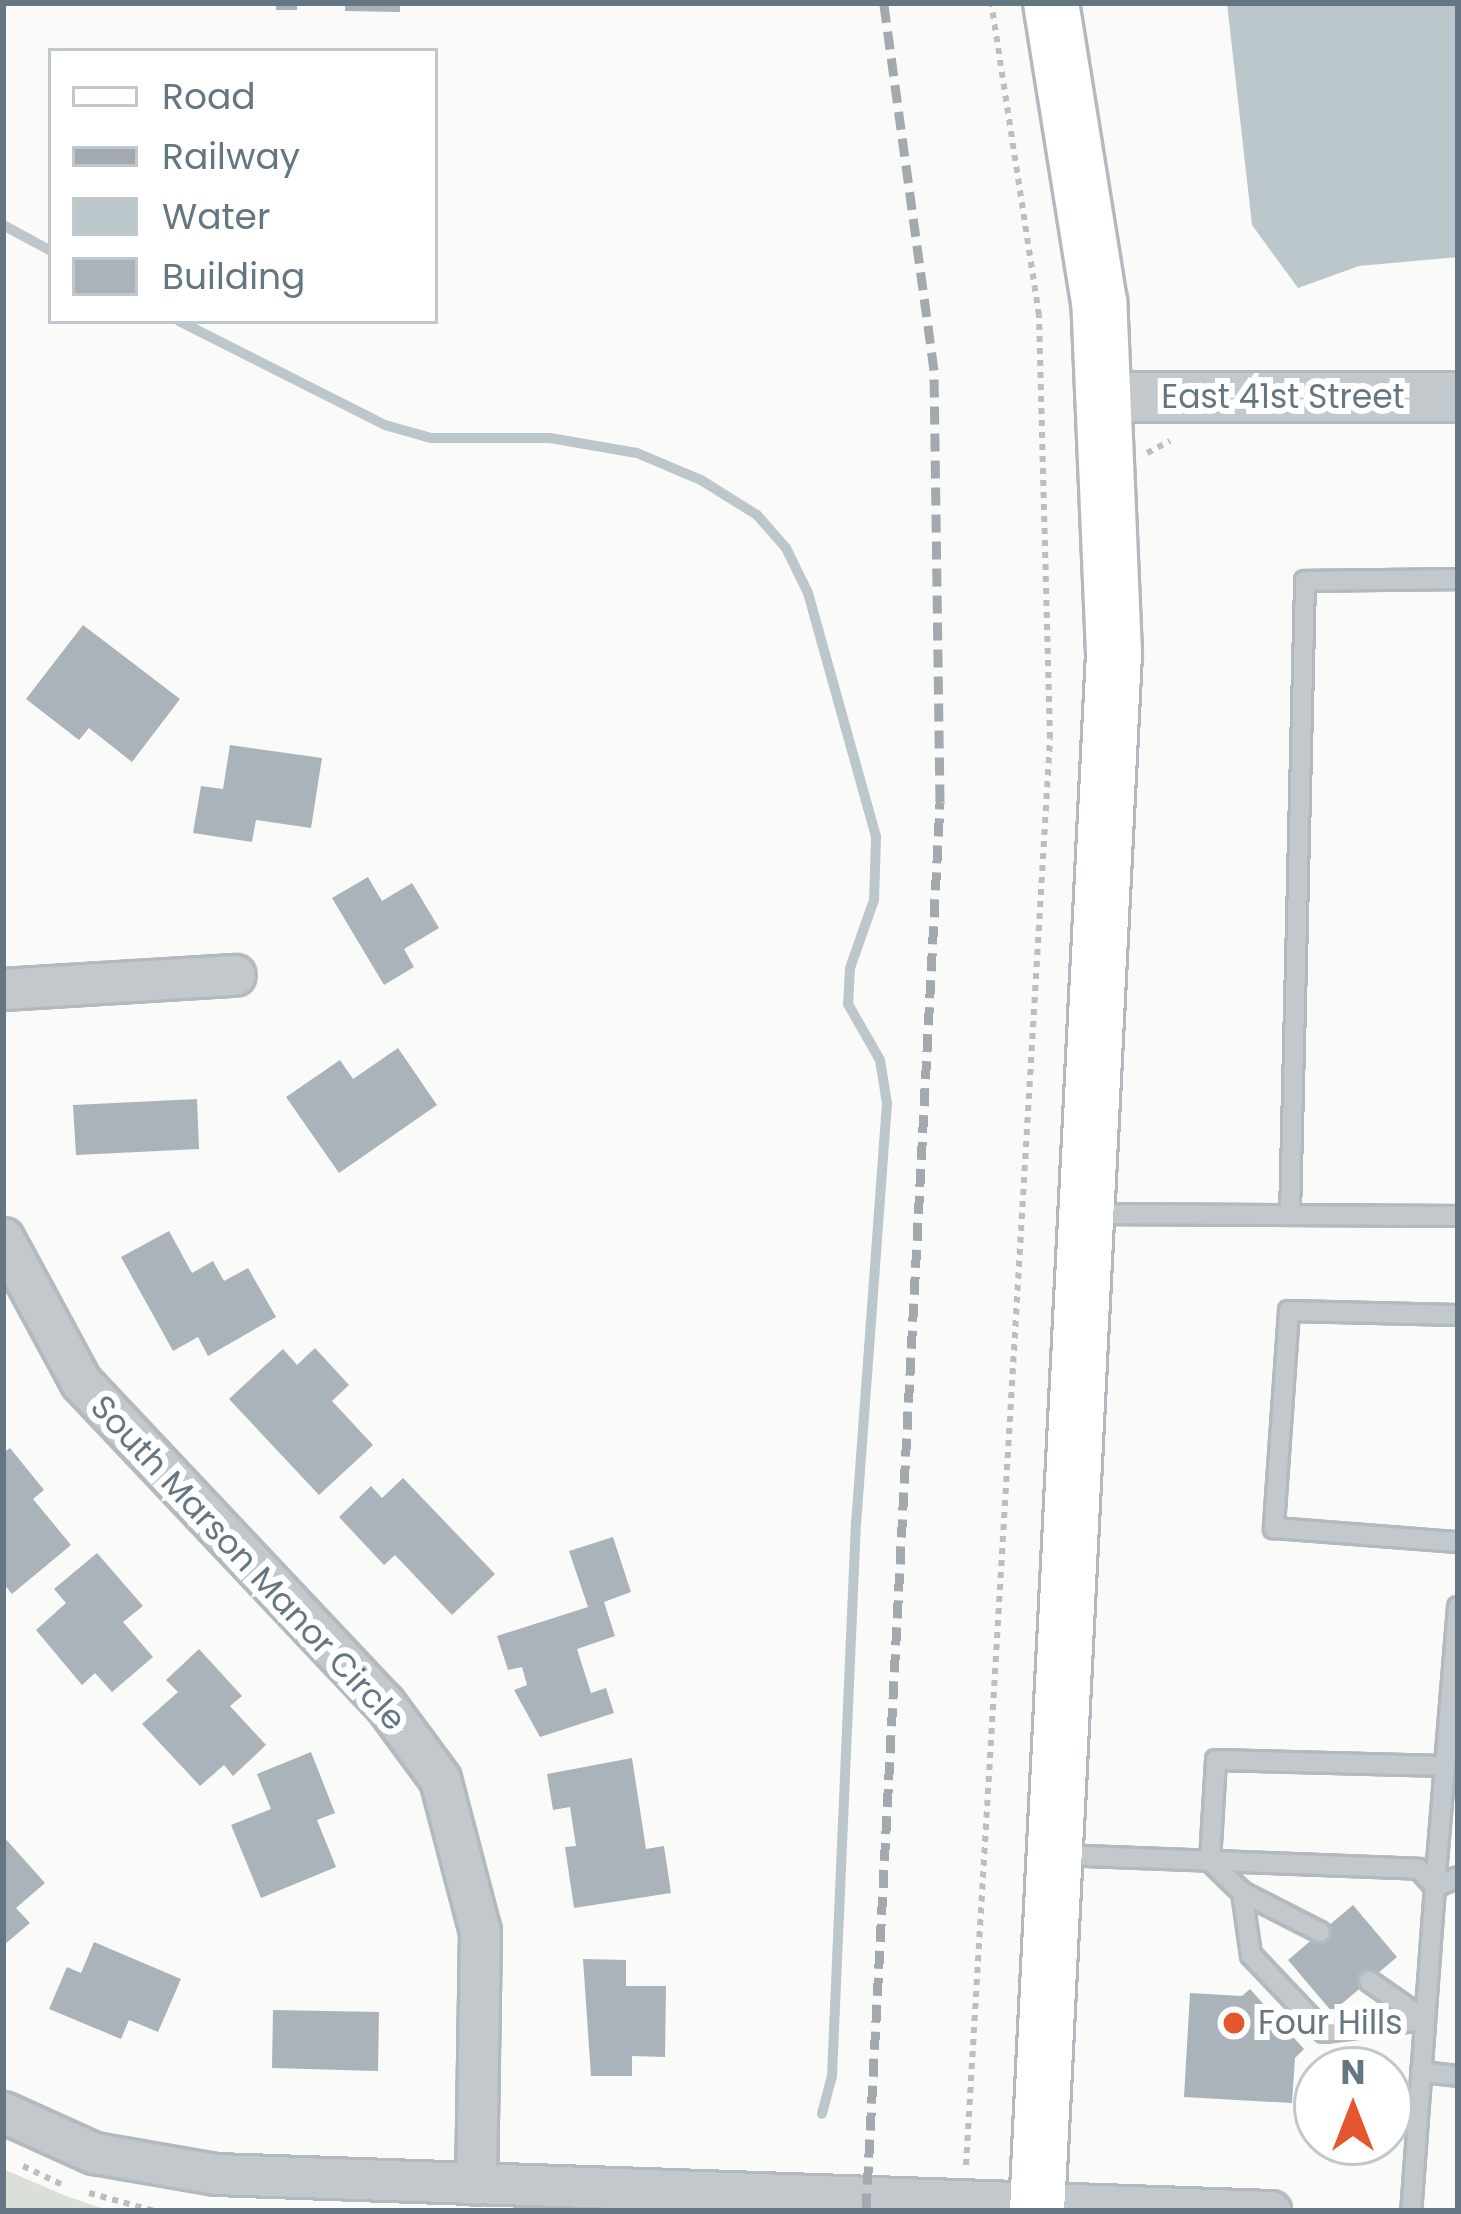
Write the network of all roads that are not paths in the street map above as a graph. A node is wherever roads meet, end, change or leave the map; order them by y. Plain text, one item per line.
1 (1051, 3) edge
2 (1108, 397) junction
3 (1458, 397) edge
4 (1458, 579) edge
5 (235, 975) dead end
6 (3, 988) edge
7 (1089, 1214) junction
8 (1290, 1215) junction
9 (1458, 1216) edge
10 (3, 1238) edge
11 (1458, 1315) edge
12 (1458, 1542) edge
13 (1458, 1607) edge
14 (1444, 1766) junction
15 (1056, 1854) junction
16 (1210, 1861) junction
17 (1458, 1876) edge
18 (1435, 1887) junction
19 (1242, 1892) junction
20 (1320, 1933) dead end
21 (1369, 1981) dead end
22 (1425, 2020) junction
23 (1421, 2072) junction
24 (1458, 2076) edge
25 (3, 2112) edge
26 (476, 2184) junction
27 (1037, 2206) edge
28 (1270, 2211) edge
29 (1411, 2211) edge

1 - 2 main road
2 - 3 street, East 41st Street
2 - 7 main road
4 - 8 lane
5 - 6 street
7 - 8 lane
7 - 15 main road
8 - 9 lane
10 - 26 street, South Marson Manor Circle
11 - 12 lane
13 - 14 lane
14 - 16 lane
14 - 18 lane
15 - 16 lane
15 - 27 main road
16 - 18 lane
16 - 19 lane
17 - 18 lane
18 - 22 lane
19 - 20 lane
19 - 22 lane
21 - 22 lane
22 - 23 lane
23 - 24 lane
23 - 29 lane
25 - 26 street
26 - 27 street
27 - 28 street

